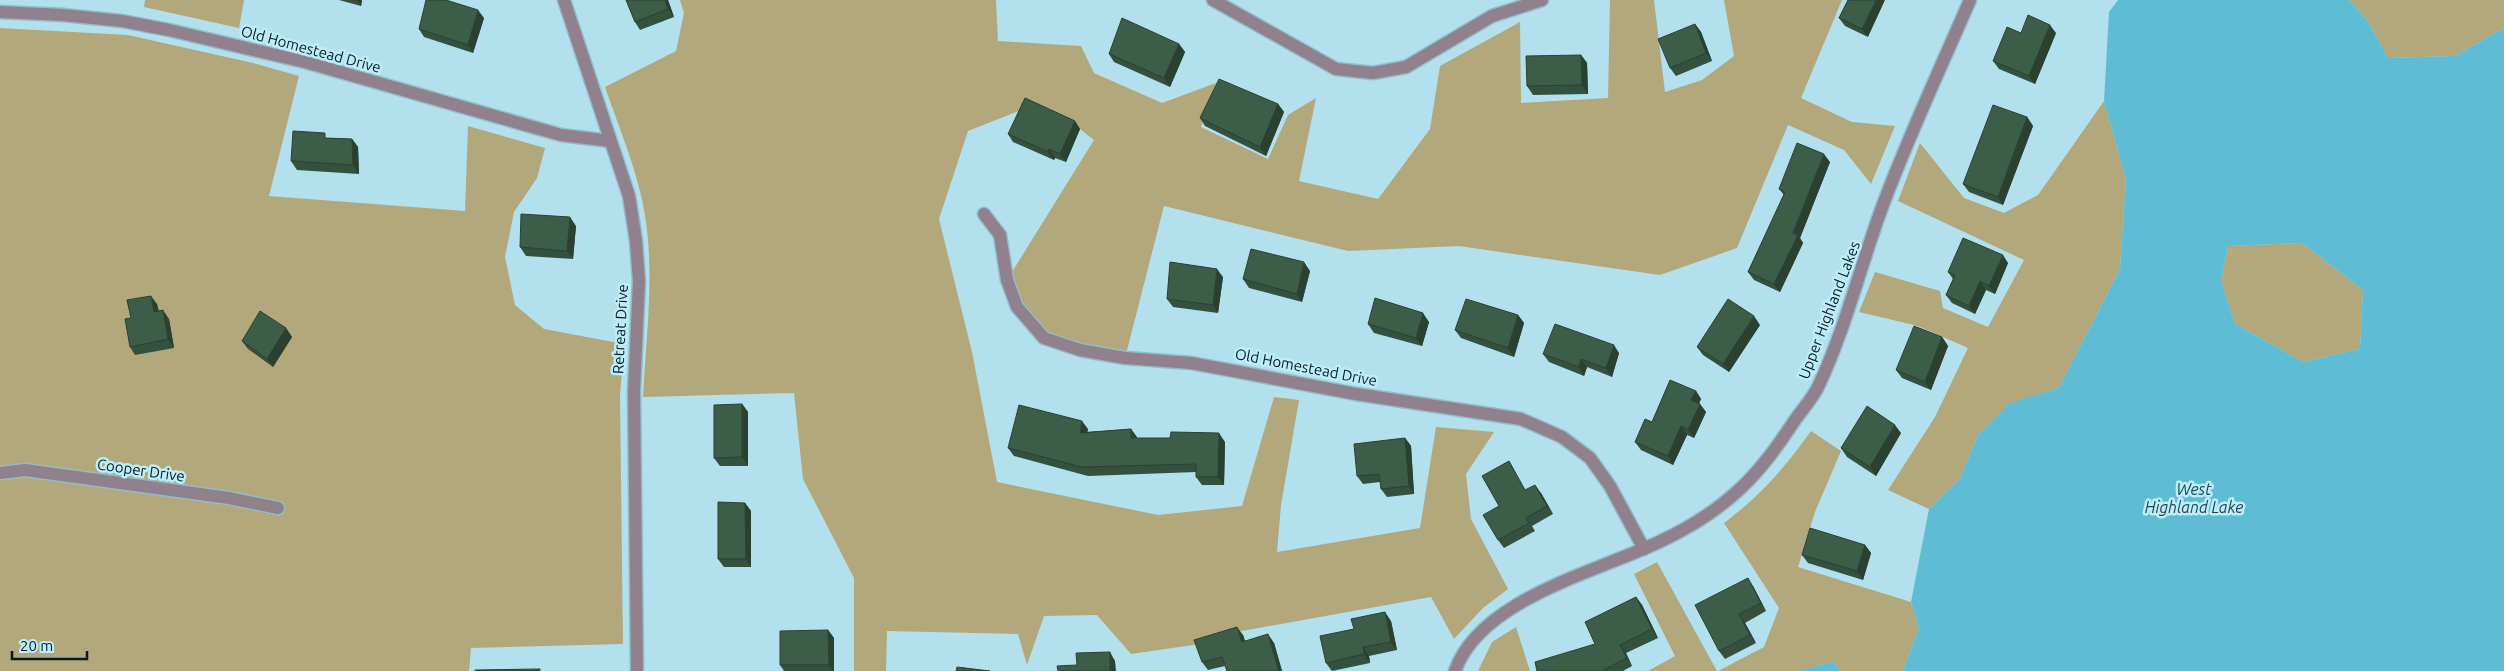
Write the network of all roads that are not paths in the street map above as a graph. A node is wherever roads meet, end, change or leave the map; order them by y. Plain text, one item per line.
1 (564, 0) edge
2 (1213, 0) edge
3 (1542, 0) edge
4 (1970, 0) edge
5 (0, 12) edge
6 (610, 141) junction
7 (984, 214) dead end
8 (0, 473) edge
9 (278, 508) dead end
10 (1644, 549) junction
11 (638, 671) edge
12 (1455, 671) edge

1 - 6 street, Retreat Drive
2 - 3 street
4 - 10 street, Upper Highland Lakes
5 - 6 street, Old Homestead Drive
6 - 11 street, Retreat Drive
7 - 10 street, Old Homestead Drive
8 - 9 street, Cooper Drive
10 - 12 street, Upper Highland Lakes

